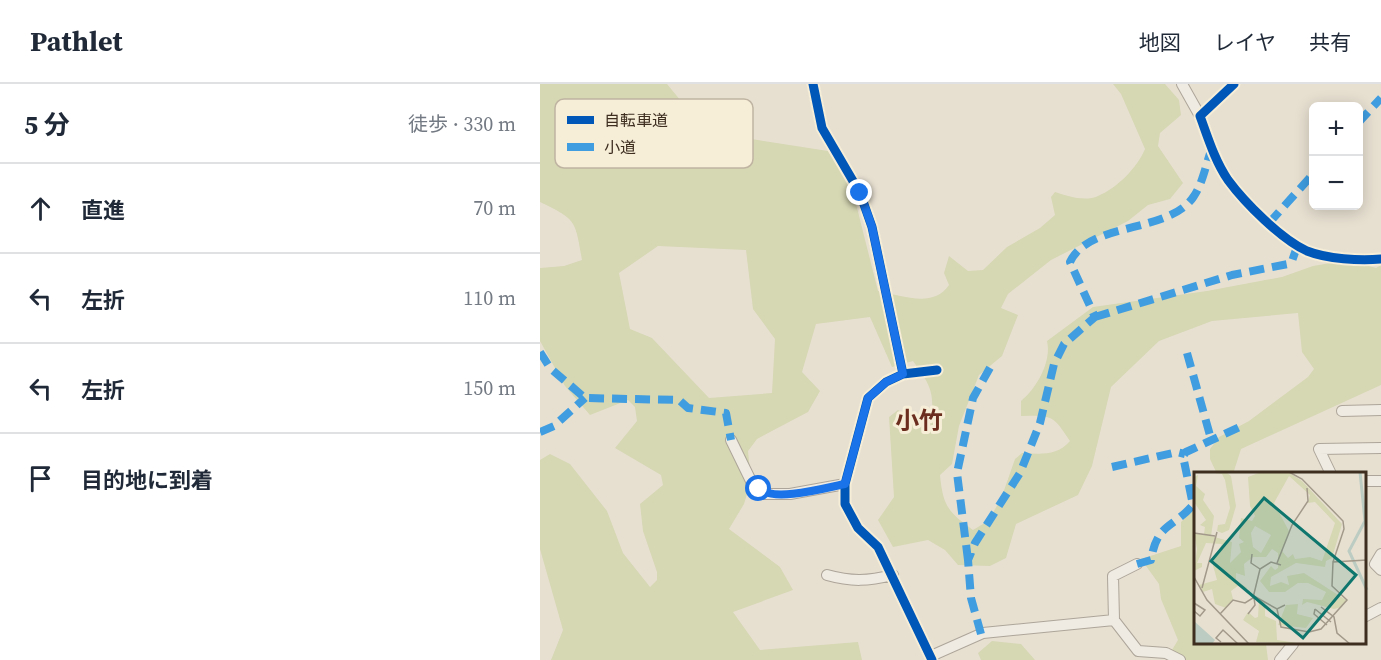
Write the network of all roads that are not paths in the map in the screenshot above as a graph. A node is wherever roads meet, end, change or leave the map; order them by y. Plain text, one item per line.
1 (813, 84) edge
2 (1182, 84) edge
3 (1234, 84) edge
4 (1200, 117) junction
5 (1381, 259) edge
6 (937, 370) dead end
7 (903, 374) junction
8 (1381, 410) edge
9 (1342, 411) dead end
10 (731, 440) dead end
11 (1381, 448) edge
12 (1329, 472) edge
13 (845, 484) junction
14 (1381, 554) edge
15 (1137, 564) dead end
16 (1381, 570) edge
17 (827, 575) dead end
18 (893, 575) junction
19 (1381, 608) edge
20 (1366, 616) edge
21 (1114, 620) junction
22 (1292, 645) edge
23 (931, 658) edge
24 (1180, 660) edge
25 (1280, 660) edge

1 - 7 street
2 - 4 street
3 - 4 street
4 - 5 street
6 - 7 street
7 - 13 street
8 - 9 street
10 - 13 street
11 - 12 street
13 - 18 street
14 - 16 street
15 - 21 street
17 - 18 street
18 - 23 street
19 - 20 street
21 - 23 street
21 - 24 street
22 - 25 street

